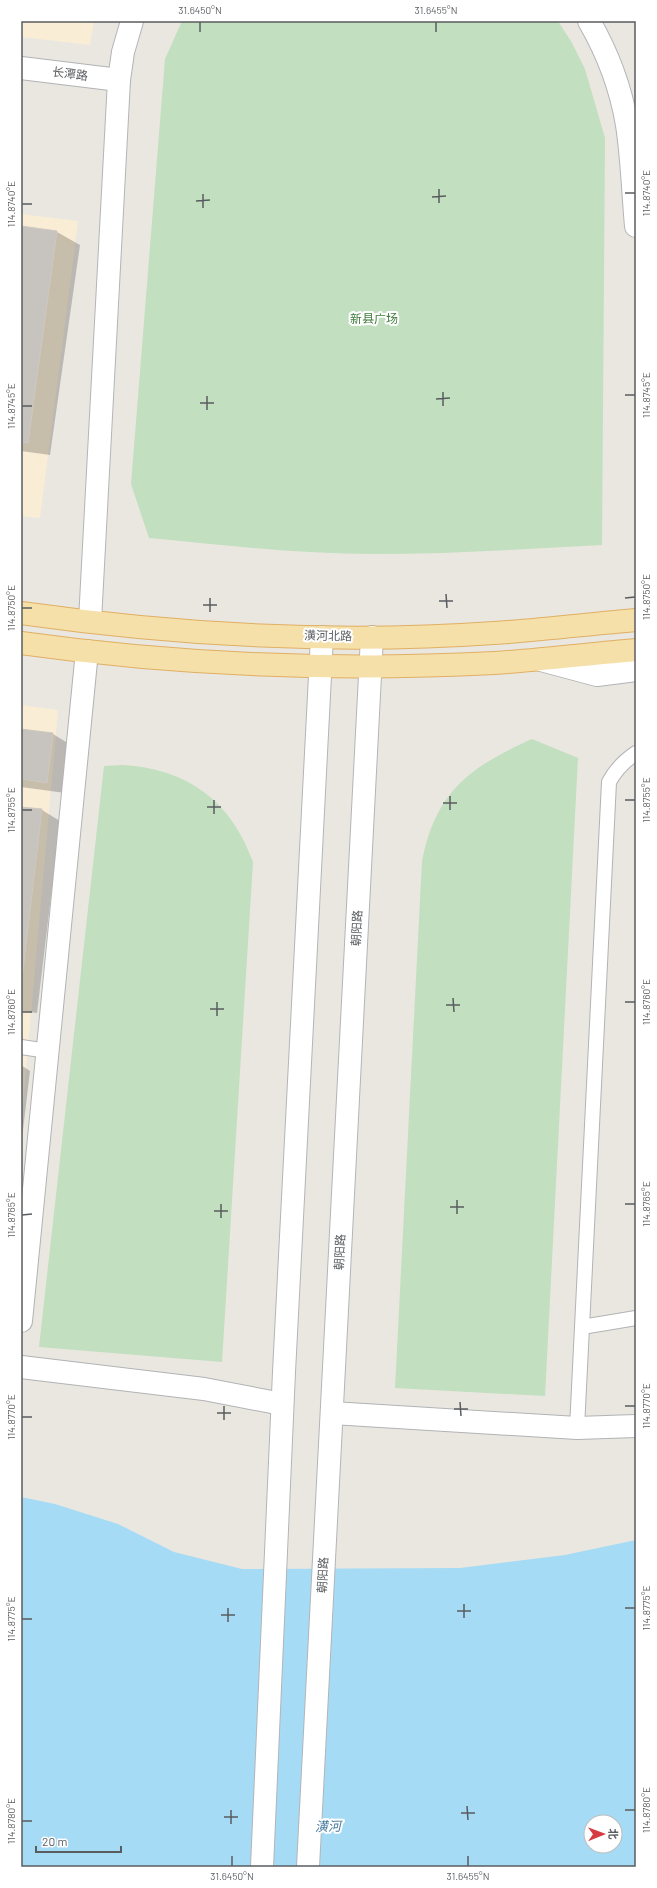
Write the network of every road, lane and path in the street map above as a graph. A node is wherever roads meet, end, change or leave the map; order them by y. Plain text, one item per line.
1 (132, 21) edge
2 (589, 21) edge
3 (21, 68) edge
4 (119, 80) junction
5 (634, 187) edge
6 (636, 226) edge
7 (21, 613) edge
8 (636, 620) edge
9 (90, 621) junction
10 (322, 637) junction
11 (372, 637) junction
12 (21, 643) edge
13 (636, 650) edge
14 (87, 651) junction
15 (538, 659) junction
16 (320, 666) junction
17 (371, 667) junction
18 (636, 670) edge
19 (636, 753) edge
20 (21, 1047) edge
21 (48, 1051) junction
22 (636, 1318) edge
23 (21, 1321) edge
24 (582, 1327) junction
25 (21, 1367) edge
26 (282, 1404) junction
27 (332, 1413) junction
28 (636, 1426) edge
29 (577, 1428) junction
30 (262, 1867) edge
31 (308, 1867) edge

1 - 4 main road
2 - 5 main road
3 - 4 main road, 长潭路
4 - 9 main road
5 - 6 main road
7 - 9 main road, 潢河北路
8 - 11 main road, 潢河北路
9 - 10 main road, 潢河北路
10 - 11 main road, 潢河北路
10 - 16 main road
11 - 17 main road, 朝阳路
12 - 14 main road
13 - 15 main road
14 - 16 main road
14 - 21 main road
15 - 17 main road
15 - 18 main road
16 - 17 main road
16 - 26 main road
17 - 27 main road, 朝阳路
19 - 24 lane
20 - 21 lane
21 - 23 main road
22 - 24 lane
24 - 29 lane
25 - 26 main road
26 - 30 main road
27 - 29 main road
27 - 31 main road, 朝阳路
28 - 29 main road

